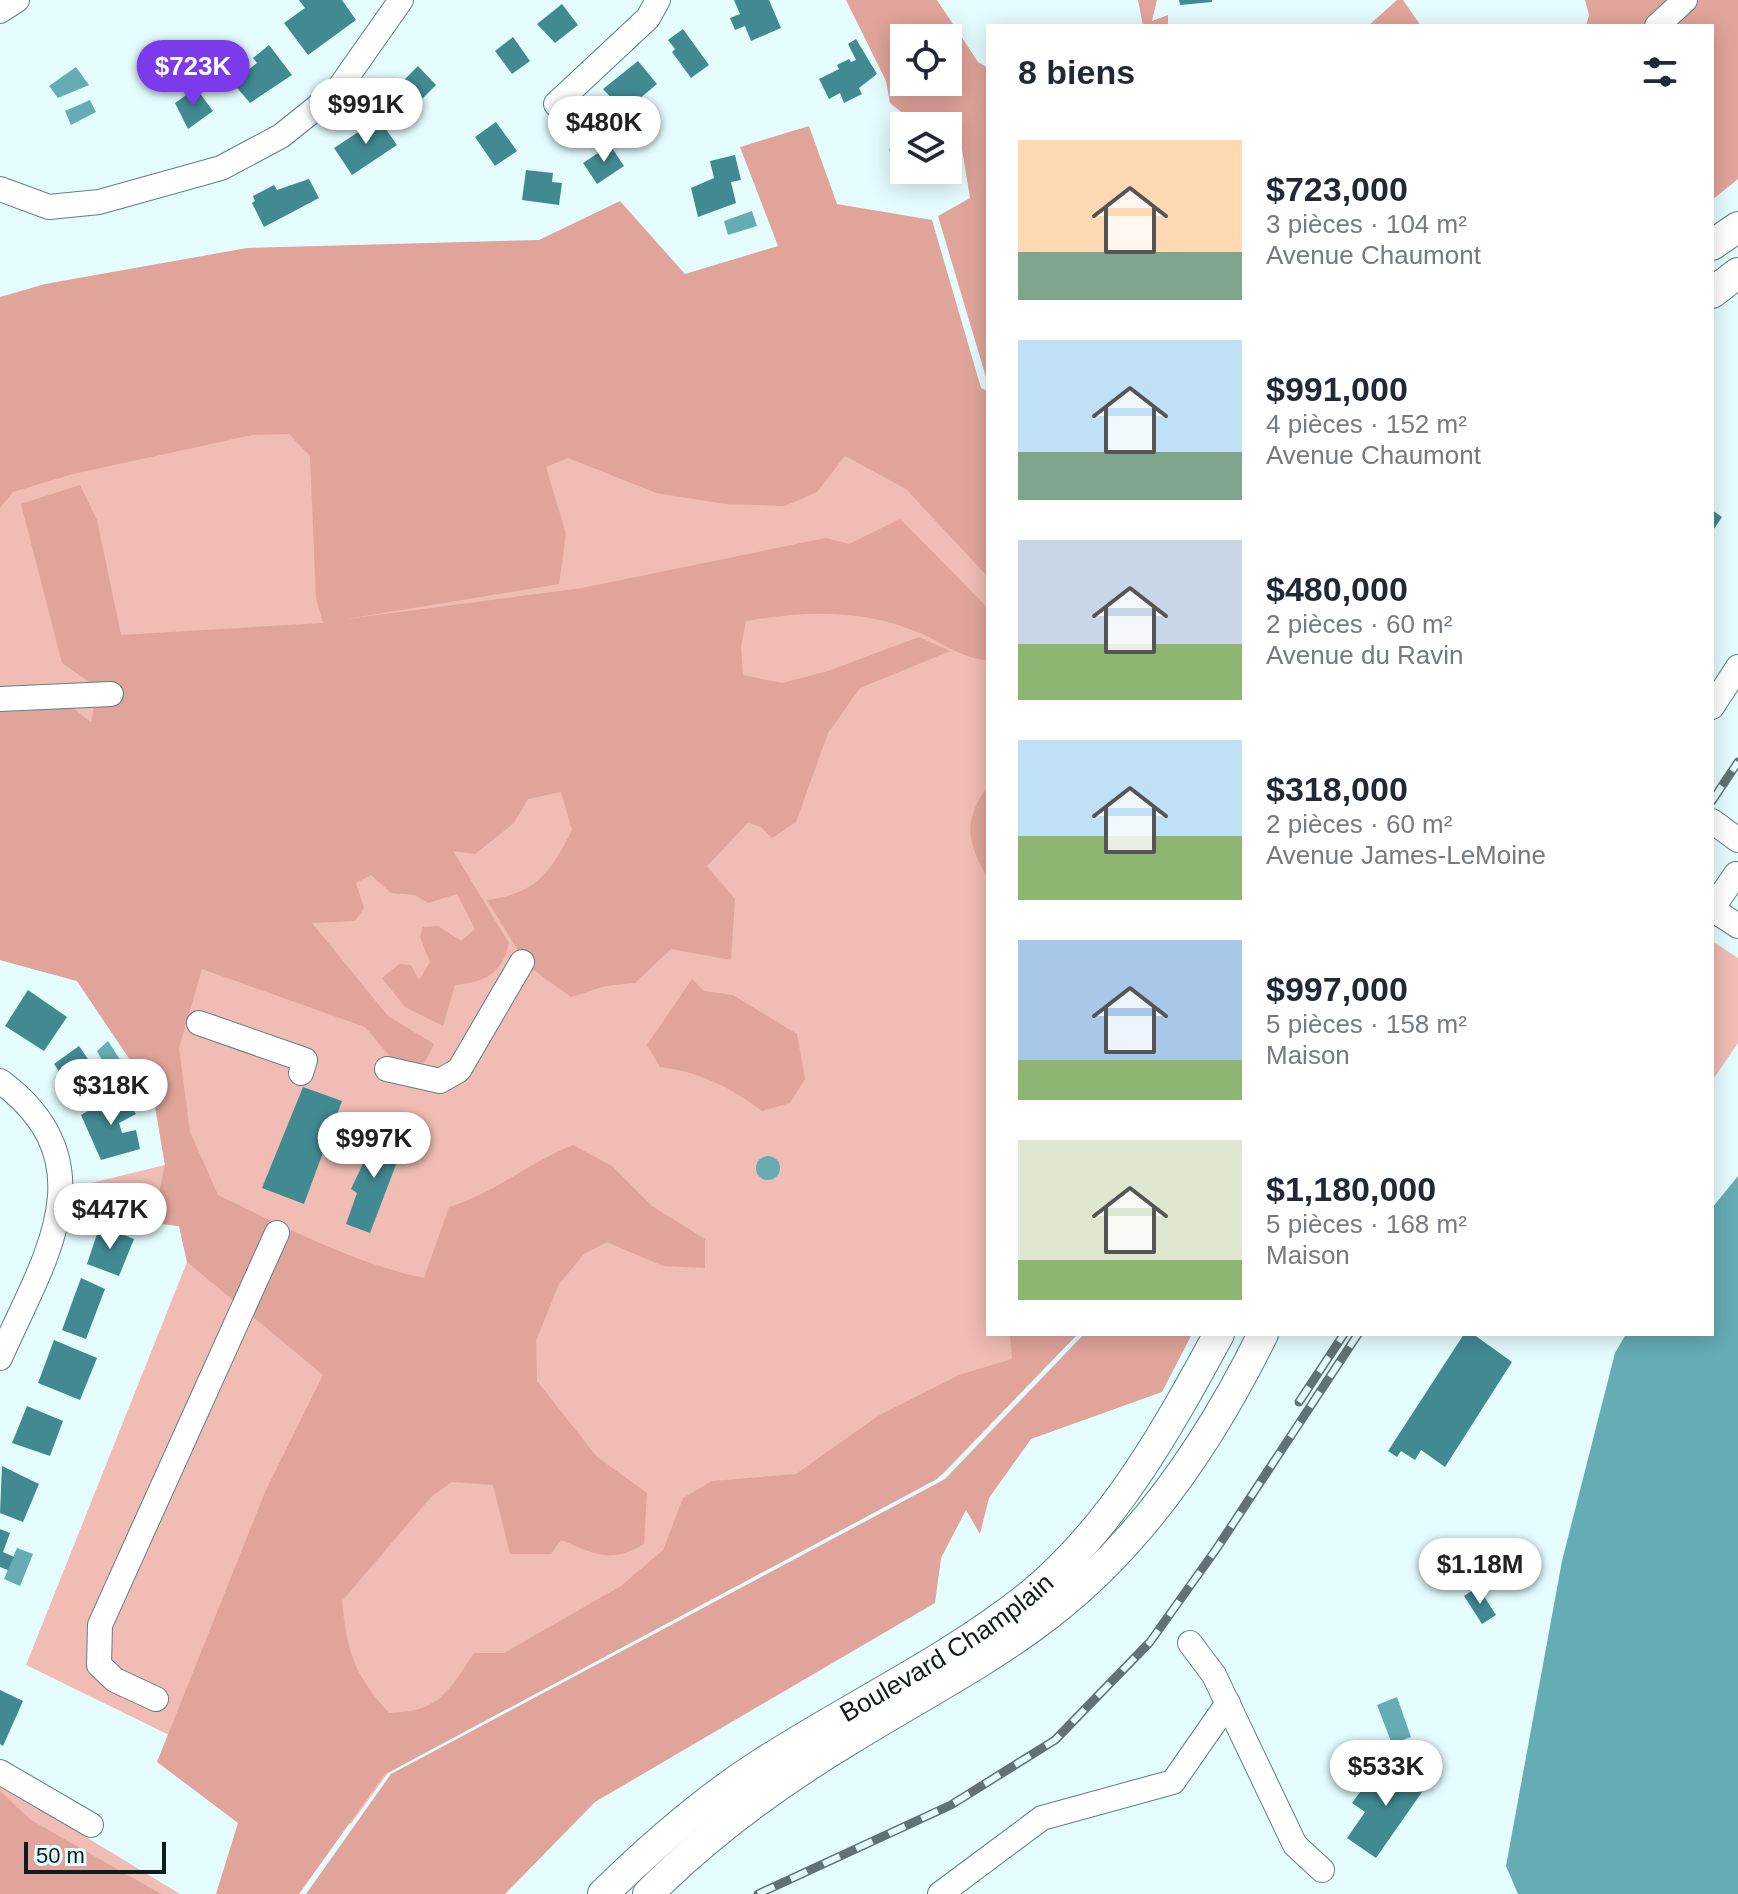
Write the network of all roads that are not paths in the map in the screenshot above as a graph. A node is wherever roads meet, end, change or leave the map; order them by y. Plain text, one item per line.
1 (17, 0) edge
2 (401, 0) edge
3 (658, 0) edge
4 (1685, 0) edge
5 (0, 11) edge
6 (1659, 24) edge
7 (556, 104) dead end
8 (0, 189) edge
9 (1738, 227) edge
10 (1714, 244) edge
11 (1738, 273) edge
12 (1714, 291) edge
13 (1738, 667) edge
14 (111, 694) dead end
15 (0, 699) edge
16 (1714, 704) edge
17 (1714, 822) edge
18 (1738, 840) edge
19 (1736, 874) dead end
20 (1714, 906) edge
21 (1714, 910) edge
22 (1738, 926) edge
23 (522, 962) dead end
24 (199, 1023) dead end
25 (387, 1069) dead end
26 (301, 1073) dead end
27 (0, 1081) edge
28 (277, 1233) dead end
29 (1218, 1336) edge
30 (1262, 1336) edge
31 (0, 1358) edge
32 (1190, 1643) dead end
33 (156, 1699) dead end
34 (1228, 1703) junction
35 (0, 1772) edge
36 (91, 1825) dead end
37 (1322, 1870) dead end
38 (603, 1894) edge
39 (648, 1894) edge
40 (940, 1894) edge

1 - 5 street
2 - 8 street
3 - 7 street
4 - 6 street
9 - 10 main road
11 - 12 main road
13 - 16 street
14 - 15 street
17 - 18 street
19 - 20 street
21 - 22 street
23 - 25 street
24 - 26 street
27 - 31 street
28 - 33 street
29 - 38 main road, Boulevard Champlain
30 - 39 main road, Boulevard Champlain
32 - 34 street
34 - 37 street
34 - 40 street
35 - 36 street

